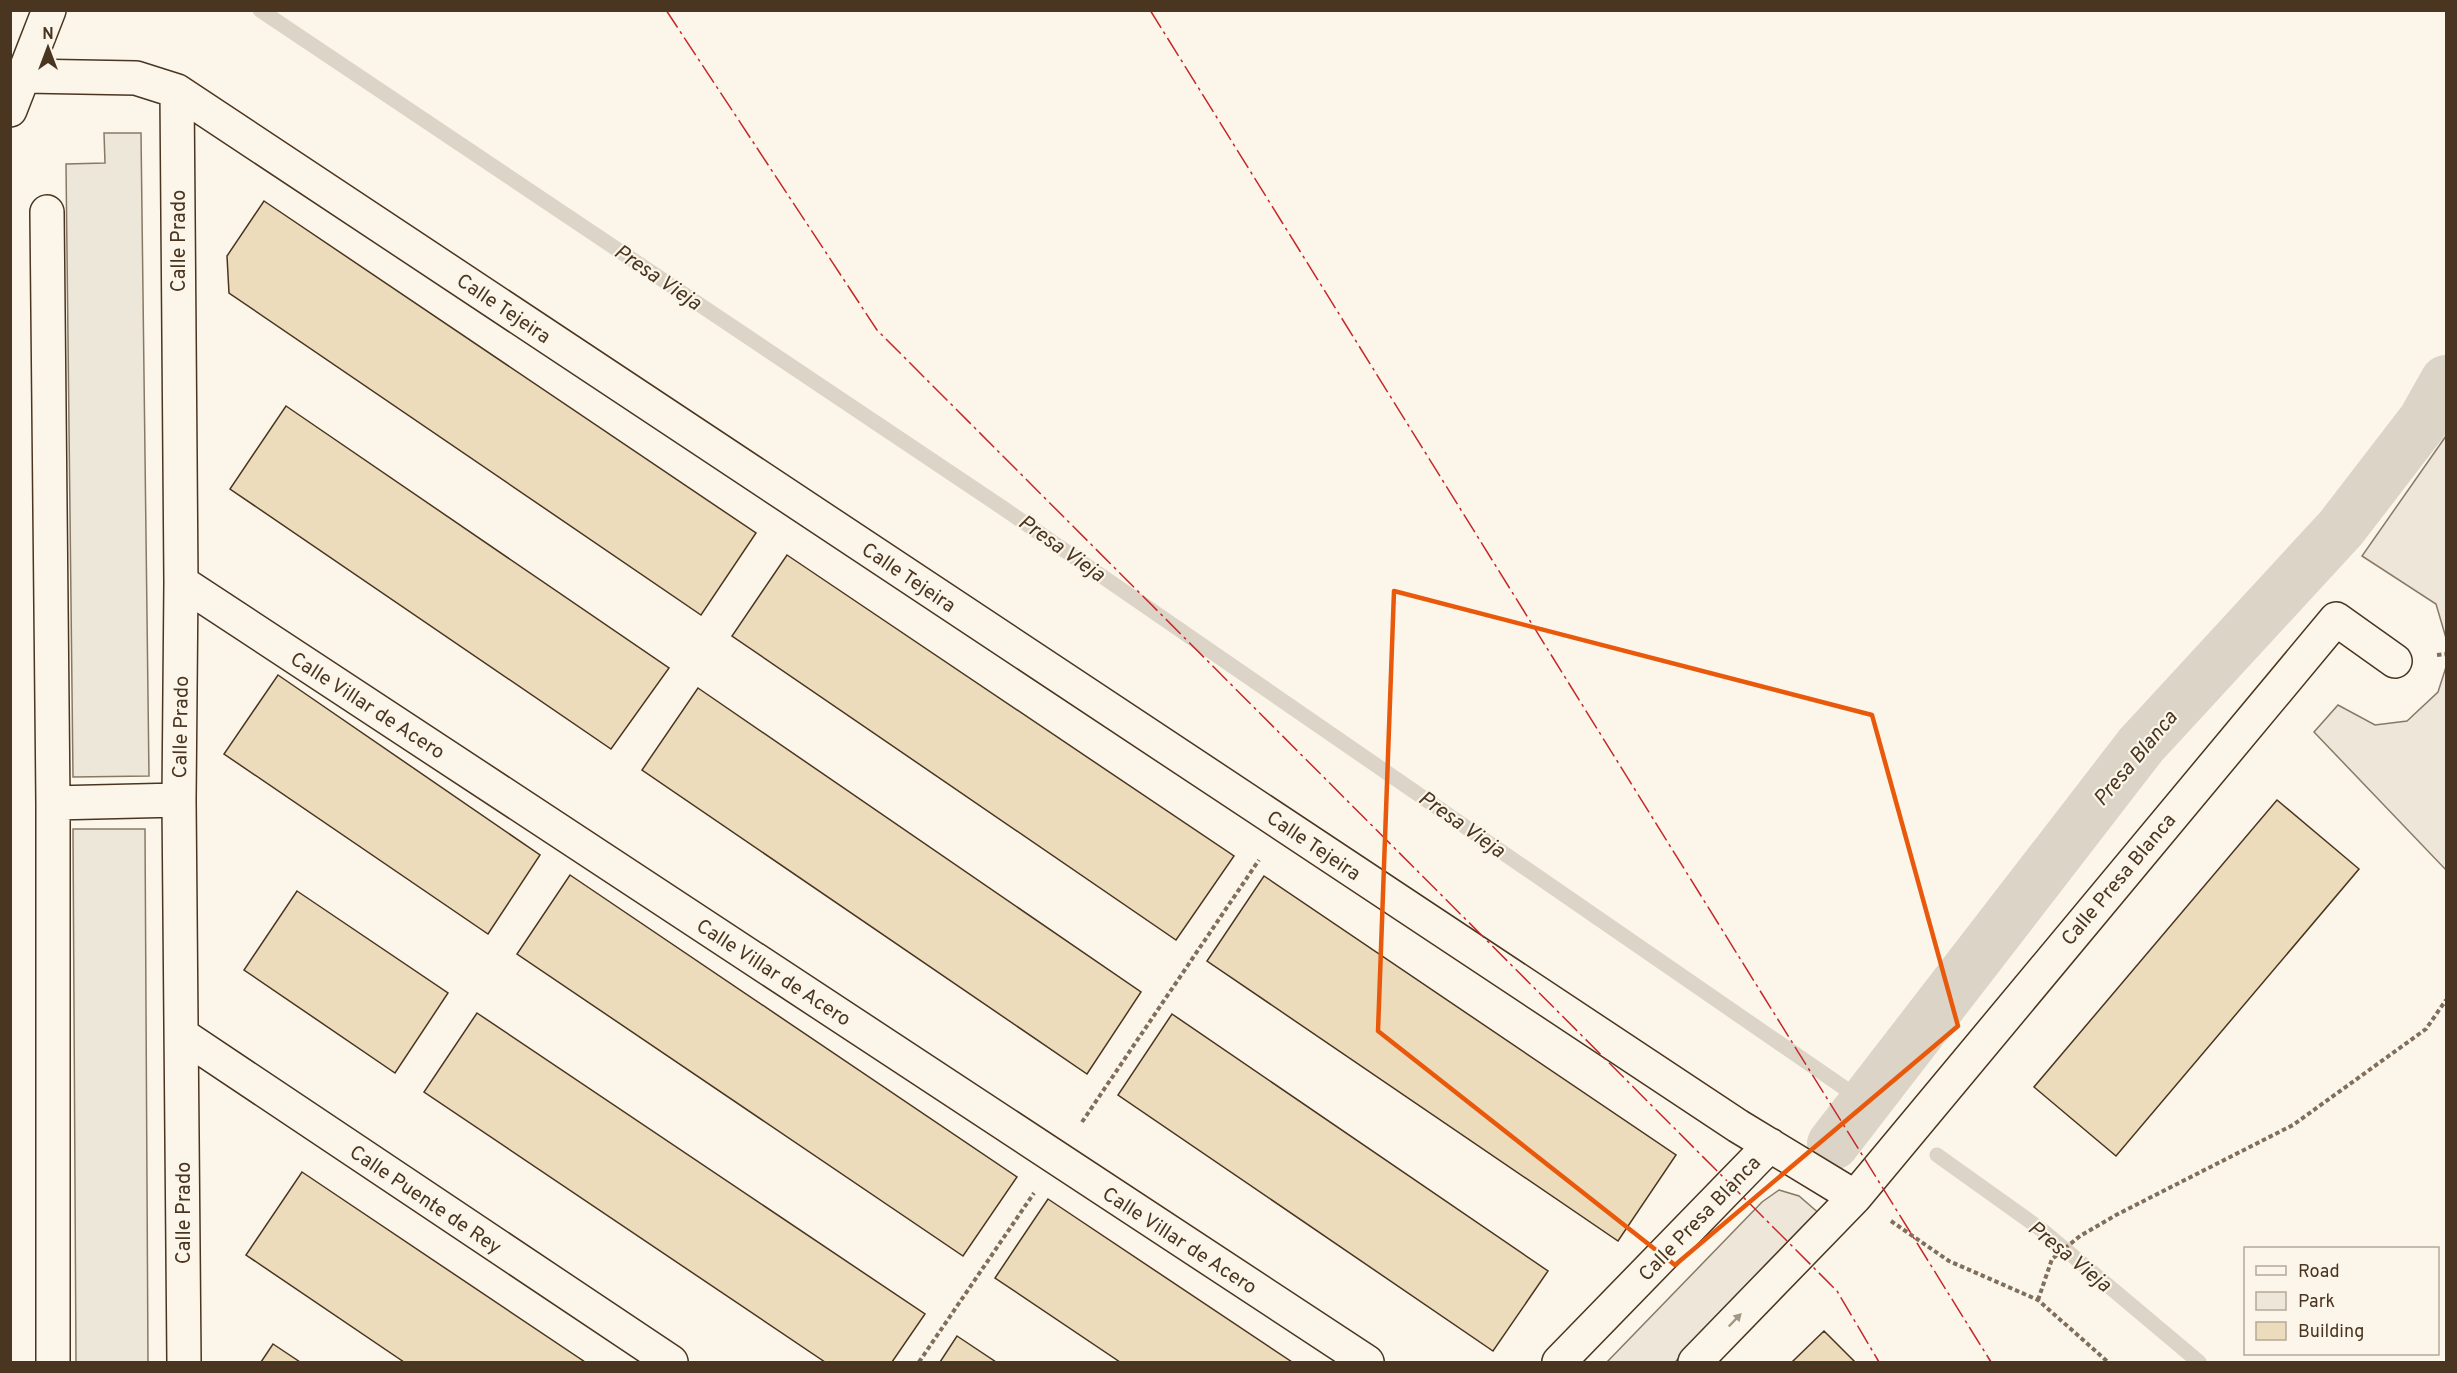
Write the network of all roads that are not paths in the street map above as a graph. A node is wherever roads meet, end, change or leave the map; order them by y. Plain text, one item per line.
1 (49, 10) edge
2 (26, 76) junction
3 (177, 91) junction
4 (10, 110) edge
5 (47, 212) dead end
6 (181, 582) junction
7 (2395, 661) dead end
8 (179, 800) junction
9 (53, 803) junction
10 (182, 1035) junction
11 (1770, 1145) junction
12 (1855, 1197) junction
13 (53, 1362) edge
14 (184, 1362) edge
15 (671, 1362) edge
16 (1367, 1362) edge
17 (1559, 1362) edge
18 (1695, 1362) edge

1 - 2 street
2 - 3 street, Calle Tejeira
2 - 4 street
3 - 6 street, Calle Prado
3 - 11 street, Calle Tejeira
5 - 9 street
6 - 8 street, Calle Prado
6 - 16 street, Calle Villar de Acero
7 - 12 street, Calle Presa Blanca
8 - 9 street
8 - 10 street, Calle Prado
9 - 13 street
10 - 14 street, Calle Prado
10 - 15 street, Calle Puente de Rey
11 - 12 street, Calle Presa Blanca
11 - 17 street, Calle Presa Blanca
18 -> 12 street, Calle Presa Blanca

